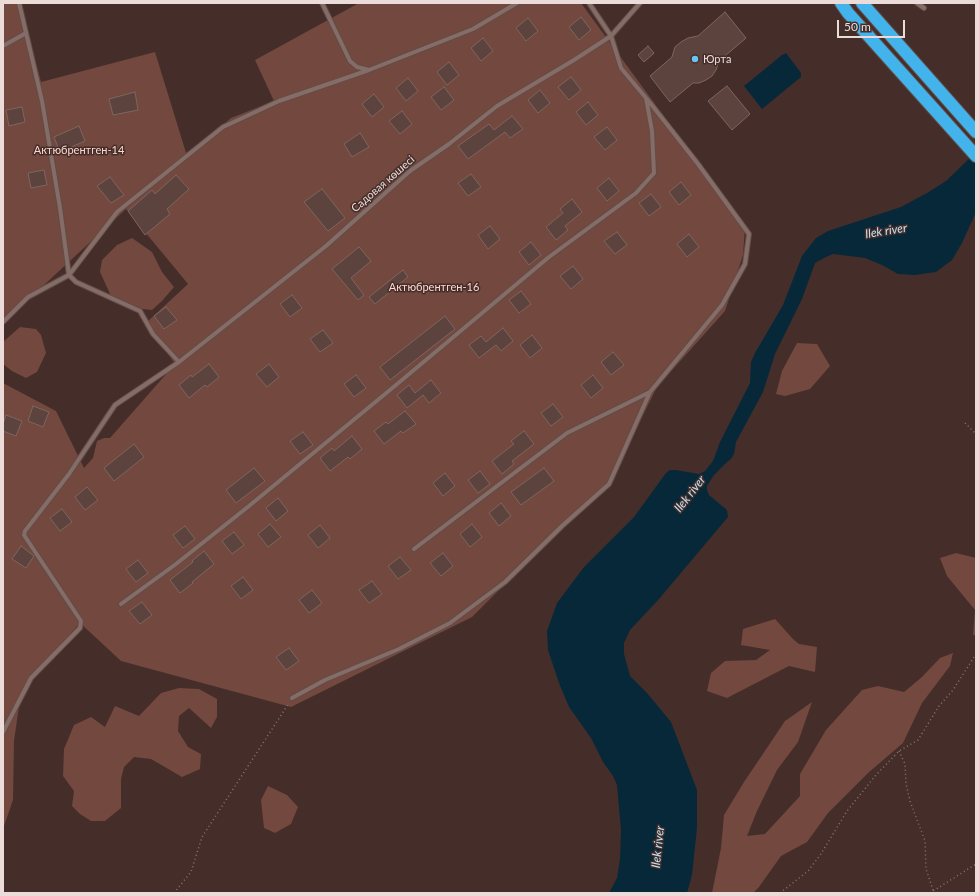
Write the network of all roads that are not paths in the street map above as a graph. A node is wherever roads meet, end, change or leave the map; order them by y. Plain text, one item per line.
1 (19, 3) edge
2 (322, 3) edge
3 (517, 3) edge
4 (589, 3) edge
5 (640, 3) edge
6 (841, 3) edge
7 (862, 3) edge
8 (917, 3) edge
9 (924, 8) dead end
10 (26, 33) junction
11 (611, 36) junction
12 (3, 46) edge
13 (369, 70) junction
14 (646, 98) junction
15 (976, 132) edge
16 (976, 156) edge
17 (69, 275) junction
18 (3, 322) edge
19 (179, 362) junction
20 (650, 392) junction
21 (414, 549) dead end
22 (121, 604) dead end
23 (292, 698) road end
24 (3, 732) edge

1 - 10 lane
2 - 13 lane
3 - 13 lane
4 - 11 lane
5 - 11 lane, Садовая көшесі
6 - 16 highway
7 - 15 highway
8 - 9 lane
10 - 12 lane
10 - 17 lane
11 - 14 lane
11 - 19 lane, Садовая көшесі
13 - 17 lane
14 - 20 lane
14 - 22 lane
17 - 18 lane
17 - 19 lane
19 - 24 lane, Садовая көшесі
20 - 21 lane
20 - 23 lane

